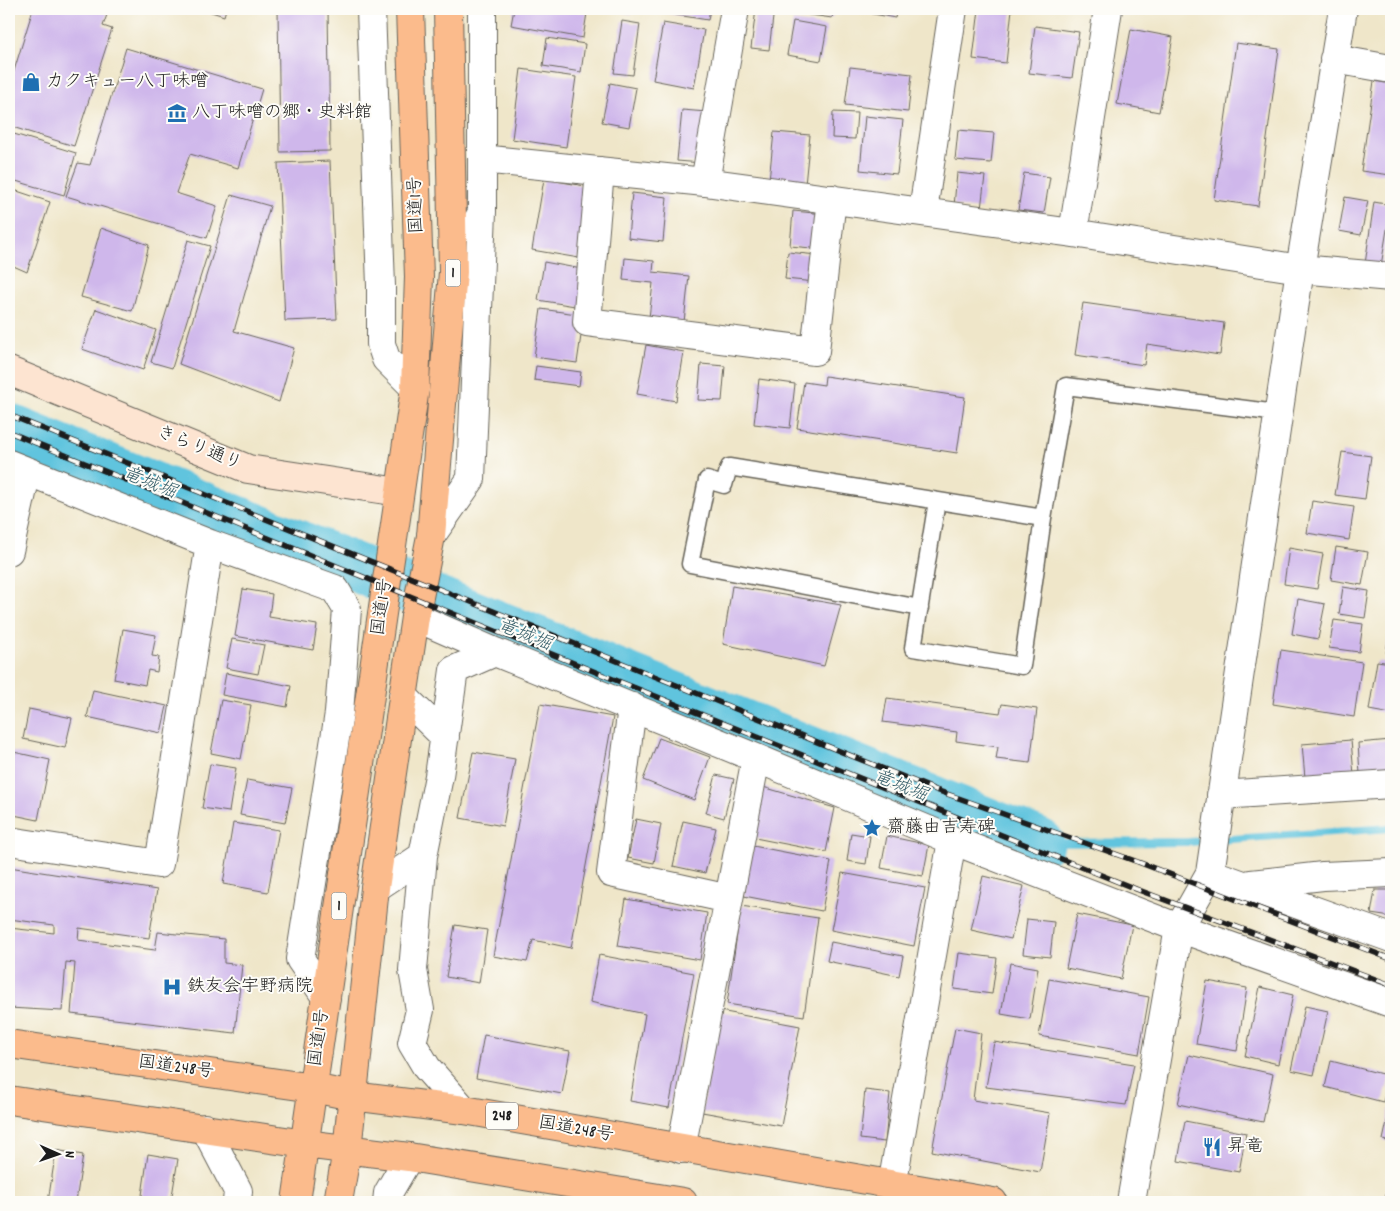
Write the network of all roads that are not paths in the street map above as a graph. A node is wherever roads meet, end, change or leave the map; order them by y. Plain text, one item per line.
1 (371, 9) edge
2 (410, 9) edge
3 (448, 9) edge
4 (482, 9) edge
5 (736, 9) edge
6 (953, 9) edge
7 (1108, 9) edge
8 (1343, 9) edge
9 (1334, 59) junction
10 (1391, 69) edge
11 (482, 159) junction
12 (600, 171) junction
13 (705, 182) junction
14 (832, 199) junction
15 (923, 211) junction
16 (482, 212) junction
17 (1073, 233) junction
18 (1300, 269) junction
19 (453, 272) junction
20 (1391, 277) edge
21 (9, 371) edge
22 (415, 388) junction
23 (1278, 413) junction
24 (18, 468) edge
25 (399, 492) junction
26 (937, 501) junction
27 (1043, 518) junction
28 (431, 536) junction
29 (210, 544) junction
30 (9, 551) edge
31 (920, 608) junction
32 (415, 616) junction
33 (495, 652) junction
34 (371, 691) junction
35 (403, 696) junction
36 (632, 707) junction
37 (339, 713) junction
38 (445, 737) junction
39 (756, 758) junction
40 (1391, 784) edge
41 (1221, 794) junction
42 (952, 840) junction
43 (9, 841) edge
44 (423, 856) junction
45 (316, 860) junction
46 (1210, 873) junction
47 (1391, 873) edge
48 (1244, 884) junction
49 (375, 888) junction
50 (729, 899) junction
51 (339, 902) junction
52 (1179, 928) junction
53 (1391, 938) edge
54 (326, 996) junction
55 (1391, 1003) edge
56 (9, 1044) edge
57 (313, 1088) junction
58 (352, 1096) junction
59 (9, 1100) edge
60 (464, 1110) junction
61 (205, 1128) junction
62 (305, 1144) junction
63 (681, 1149) junction
64 (347, 1150) junction
65 (409, 1157) junction
66 (892, 1186) junction
67 (236, 1202) edge
68 (296, 1202) edge
69 (338, 1202) edge
70 (387, 1202) edge
71 (682, 1202) edge
72 (993, 1202) edge
73 (1131, 1202) edge

1 - 22 street
2 - 22 highway, 国道1号 / 1
3 - 19 highway, 国道1号 / 1
4 - 11 street
5 - 13 street
6 - 15 street
7 - 17 street
8 - 9 street
9 - 10 street
9 - 18 street
11 - 12 street
11 - 16 street
12 - 13 street
12 - 14 street
13 - 14 street
14 - 15 street
15 - 17 street
16 - 19 street
16 - 28 street
17 - 18 street
18 - 20 street
18 - 23 street
19 - 28 highway, 国道1号 / 1
21 - 25 street, きらり通り
22 - 25 highway, 国道1号 / 1
23 - 27 lane
23 - 41 street
24 - 29 street
24 - 30 street
25 - 34 highway, 国道1号 / 1
26 - 27 lane
26 - 31 lane
26 - 31 lane
27 - 31 lane
28 - 32 highway, 国道1号 / 1
29 - 37 street
29 - 43 street
32 - 33 street
32 - 35 highway, 国道1号 / 1
33 - 36 street
33 - 38 street
34 - 37 street
34 - 51 highway, 国道1号 / 1
35 - 38 street
35 - 49 highway, 国道1号 / 1
36 - 39 street
36 - 50 street
37 - 45 street
38 - 44 street
39 - 42 street
39 - 50 street
40 - 41 street
41 - 46 street
42 - 52 street
42 - 66 street
44 - 49 street
44 - 60 street
45 - 51 street
45 - 54 street
46 - 48 street
46 - 52 street
47 - 48 street
48 - 53 street
49 - 58 highway, 国道1号 / 1
50 - 63 street
51 - 54 highway, 国道1号 / 1
52 - 55 street
52 - 73 street
54 - 57 highway, 国道1号 / 1
56 - 57 highway, 国道248号 / 248
57 - 58 highway, 国道248号 / 248
57 - 62 highway, 国道1号 / 1
58 - 60 highway, 国道248号 / 248
58 - 64 highway, 国道1号 / 1
59 - 61 highway
60 - 63 highway, 国道248号 / 248
61 - 62 highway
61 - 67 street
62 - 64 highway
62 - 68 highway, 国道1号 / 1
63 - 66 highway, 国道248号 / 248
64 - 65 highway
64 - 69 highway, 国道1号 / 1
65 - 70 street
65 - 71 highway
66 - 72 highway, 国道248号 / 248

